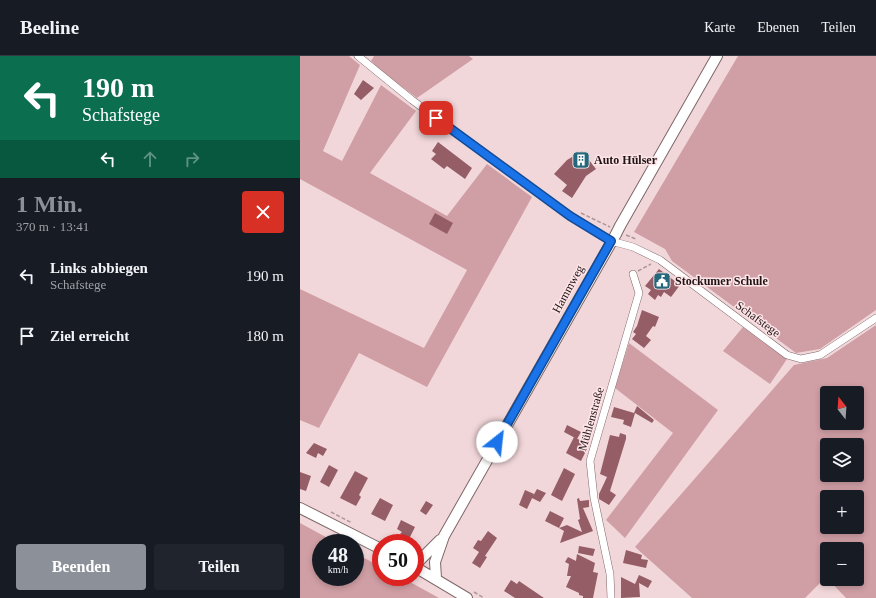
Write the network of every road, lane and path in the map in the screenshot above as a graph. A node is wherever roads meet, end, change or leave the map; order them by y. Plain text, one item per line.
1 (358, 56) edge
2 (717, 56) edge
3 (615, 233) junction
4 (660, 260) junction
5 (633, 274) joint
6 (876, 318) edge
7 (300, 508) edge
8 (444, 536) junction
9 (372, 544) edge
10 (424, 557) edge
11 (424, 569) edge
12 (436, 578) junction
13 (467, 598) edge
14 (611, 598) edge

1 - 3 street, Schafstege
2 - 3 main road, Hammweg
3 - 4 street, Schafstege
3 - 8 main road, Hammweg
4 - 5 path
4 - 6 street, Schafstege
5 - 14 street, Mühlenstraße
7 - 9 main road
8 - 10 main road, Hammweg
8 - 12 main road, Hammweg
11 - 12 main road
12 - 13 main road

